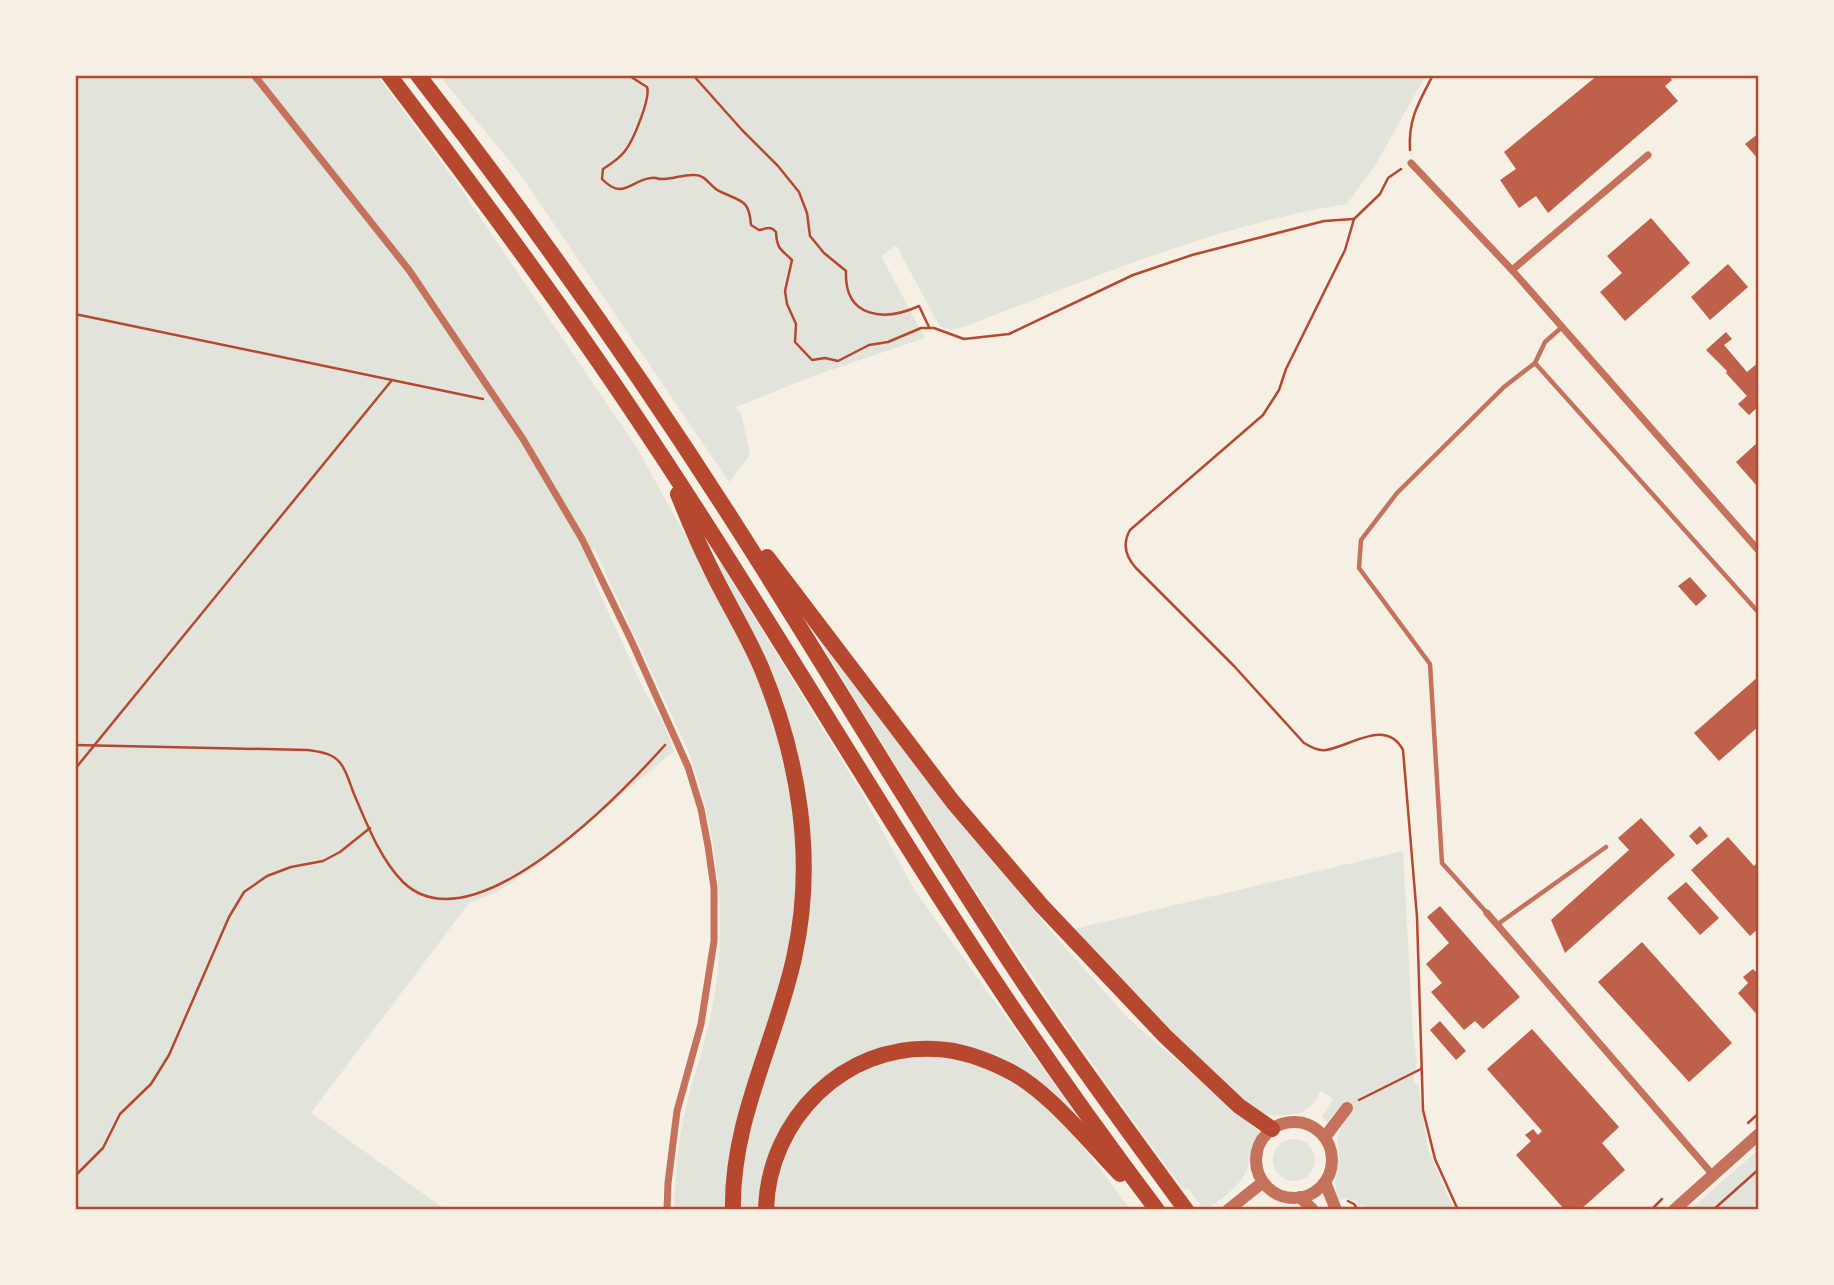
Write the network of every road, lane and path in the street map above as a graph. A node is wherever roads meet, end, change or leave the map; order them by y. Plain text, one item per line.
1 (254, 75) edge
2 (388, 75) edge
3 (418, 75) edge
4 (628, 75) edge
5 (694, 75) edge
6 (1433, 75) edge
7 (1648, 155) dead end
8 (1411, 163) junction
9 (1354, 219) junction
10 (1511, 270) junction
11 (75, 314) edge
12 (929, 327) junction
13 (1562, 327) junction
14 (1535, 363) junction
15 (392, 380) junction
16 (500, 404) junction
17 (657, 448) junction
18 (711, 487) junction
19 (1759, 551) edge
20 (1759, 613) edge
21 (674, 735) junction
22 (75, 745) edge
23 (97, 745) junction
24 (75, 769) edge
25 (370, 828) junction
26 (1606, 847) dead end
27 (1487, 913) joint
28 (1497, 925) junction
29 (1421, 1069) junction
30 (1347, 1108) joint
31 (1272, 1129) junction
32 (1759, 1134) edge
33 (1325, 1137) junction
34 (1759, 1169) edge
35 (1713, 1175) junction
36 (75, 1176) edge
37 (1263, 1182) junction
38 (1325, 1182) junction
39 (1300, 1198) junction
40 (667, 1210) edge
41 (733, 1210) edge
42 (766, 1210) edge
43 (1156, 1210) edge
44 (1186, 1210) edge
45 (1228, 1210) edge
46 (1313, 1210) edge
47 (1336, 1210) edge
48 (1458, 1210) edge
49 (1674, 1210) edge
50 (1713, 1210) edge

1 - 16 street
2 - 17 highway
3 - 18 highway
4 - 12 path
5 - 12 path
6 - 8 path
7 - 10 street
8 - 9 path
8 - 10 street
9 - 12 path
9 - 29 path
10 - 13 street
11 - 15 path
13 - 14 lane
13 - 19 street
14 - 20 lane
14 - 27 lane
15 - 16 path
15 - 23 path
16 - 21 street
17 - 41 highway
17 - 43 highway
18 - 31 highway
18 - 44 highway
21 - 25 path
21 - 40 street
22 - 23 path
23 - 24 path
23 - 25 path
25 - 36 path
26 - 28 lane
27 - 28 street
28 - 35 street
29 - 30 path
29 - 48 path
30 - 33 street
31 - 33 street
31 - 37 street
32 - 35 street
33 - 38 street
34 - 50 path
35 - 49 street
37 - 39 street
37 - 45 street
38 - 39 street
38 - 47 street
39 - 46 street
42 - 43 highway

